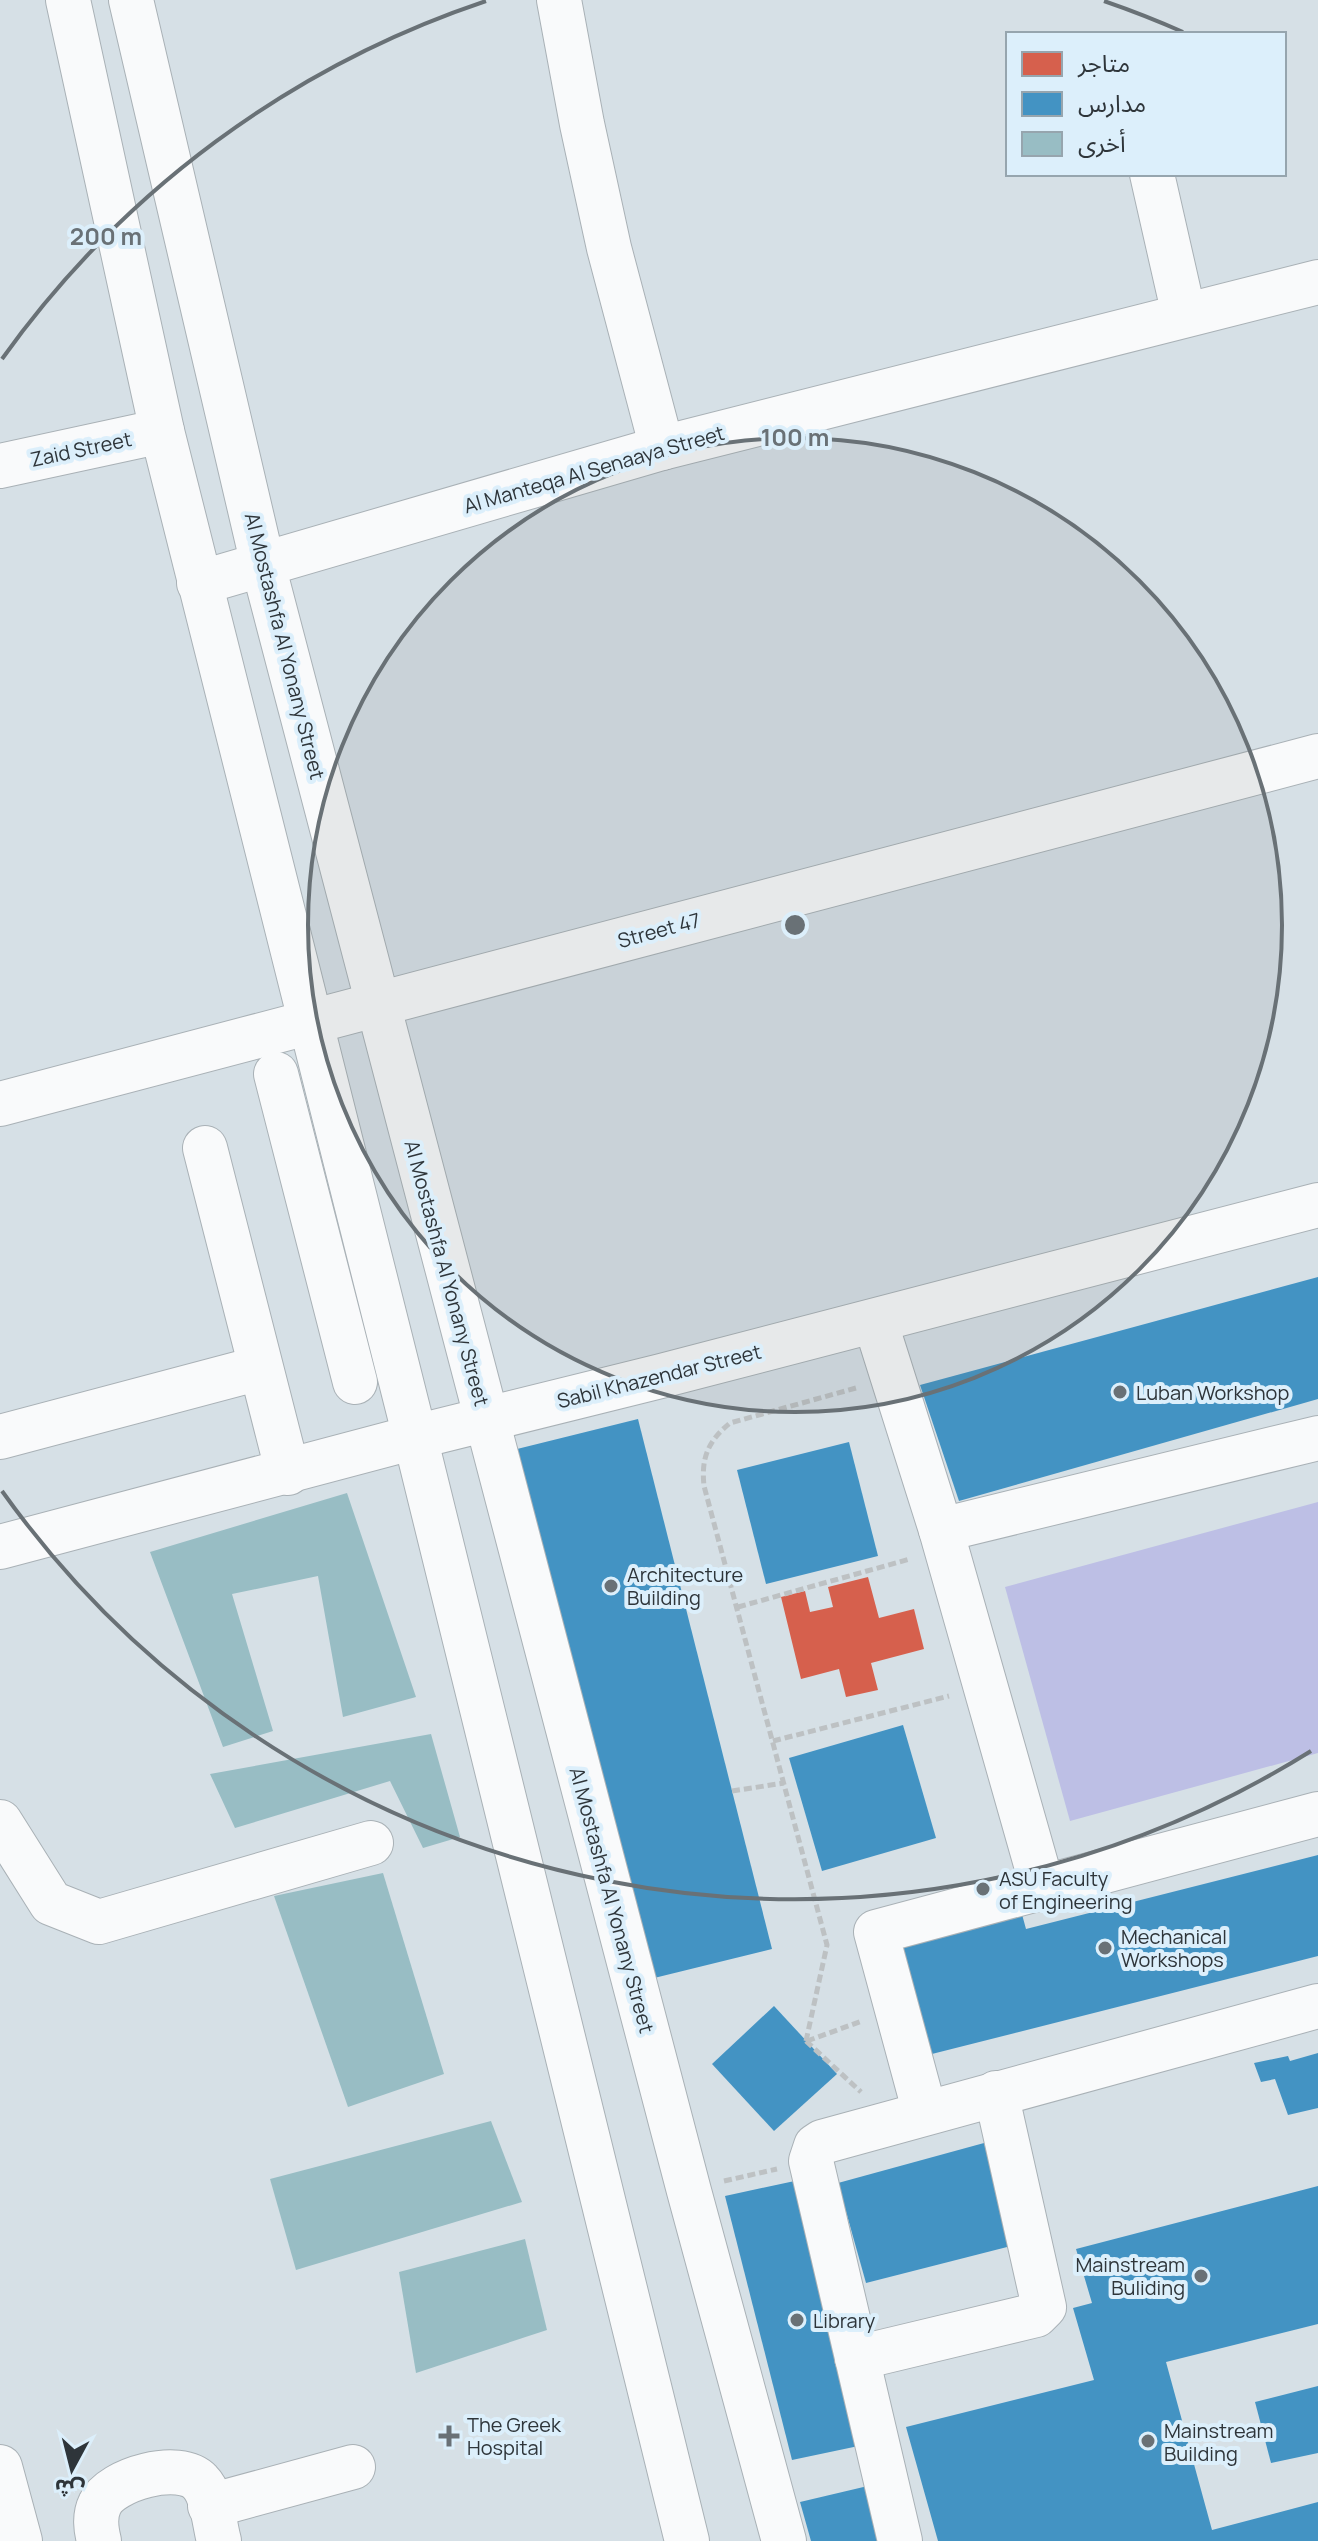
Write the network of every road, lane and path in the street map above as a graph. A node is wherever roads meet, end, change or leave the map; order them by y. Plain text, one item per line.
1 (68, 0) edge
2 (131, 0) edge
3 (566, 2) edge
4 (1152, 176) edge
5 (1318, 282) edge
6 (1184, 315) junction
7 (162, 431) junction
8 (662, 448) junction
9 (0, 466) edge
10 (263, 565) junction
11 (199, 583) junction
12 (1318, 756) edge
13 (377, 1004) junction
14 (309, 1022) junction
15 (276, 1074) dead end
16 (0, 1104) edge
17 (205, 1148) dead end
18 (1318, 1205) edge
19 (358, 1215) junction
20 (315, 1227) junction
21 (875, 1321) junction
22 (260, 1368) junction
23 (892, 1378) junction
24 (355, 1382) dead end
25 (486, 1419) junction
26 (0, 1437) edge
27 (415, 1437) junction
28 (1318, 1438) edge
29 (288, 1473) junction
30 (943, 1540) junction
31 (0, 1547) edge
32 (738, 1607) junction
33 (985, 1687) junction
34 (773, 1741) junction
35 (784, 1783) junction
36 (732, 1791) dead end
37 (1318, 1814) edge
38 (0, 1822) edge
39 (371, 1843) dead end
40 (1043, 1889) junction
41 (1318, 2006) edge
42 (897, 2009) junction
43 (806, 2041) junction
44 (996, 2093) junction
45 (909, 2117) junction
46 (785, 2167) dead end
47 (721, 2182) dead end
48 (857, 2358) junction
49 (0, 2467) edge
50 (353, 2467) dead end
51 (214, 2523) edge
52 (20, 2541) edge
53 (99, 2541) edge
54 (687, 2541) edge
55 (784, 2541) edge
56 (900, 2541) edge

1 - 7 street
2 - 10 street, Al Mostashfa Al Yonany Street
3 - 8 street
4 - 6 street
5 - 6 street, Al Manteqa Al Senaaya Street
6 - 8 street, Al Manteqa Al Senaaya Street
7 - 9 street, Zaid Street
7 - 11 street
8 - 10 street, Al Manteqa Al Senaaya Street
10 - 11 street, Al Manteqa Al Senaaya Street
10 - 13 street, Al Mostashfa Al Yonany Street
11 - 14 street
12 - 13 street, Street 47
13 - 14 street, Street 47
13 - 25 street, Al Mostashfa Al Yonany Street
14 - 16 street, Street 47
14 - 19 street
15 - 20 street
17 - 22 street
18 - 21 street, Sabil Khazendar Street
19 - 20 street
19 - 27 street
20 - 24 street
21 - 23 street
21 - 25 street, Sabil Khazendar Street
22 - 26 street
22 - 29 street
23 - 30 street
23 - 32 path
25 - 27 street, Sabil Khazendar Street
25 - 55 street, Al Mostashfa Al Yonany Street
27 - 29 street, Sabil Khazendar Street
27 - 54 street
28 - 30 street
29 - 31 street, Sabil Khazendar Street
30 - 32 path
30 - 33 street
32 - 34 path
33 - 34 path
33 - 40 street
34 - 35 path
35 - 36 path
35 - 43 path
37 - 40 street
38 - 39 street
40 - 42 street
41 - 44 street
42 - 43 path
42 - 45 street
43 - 45 path
44 - 45 street
44 - 48 street
45 - 48 street
46 - 47 path
48 - 56 street
49 - 52 street
50 - 51 street
51 - 53 street

